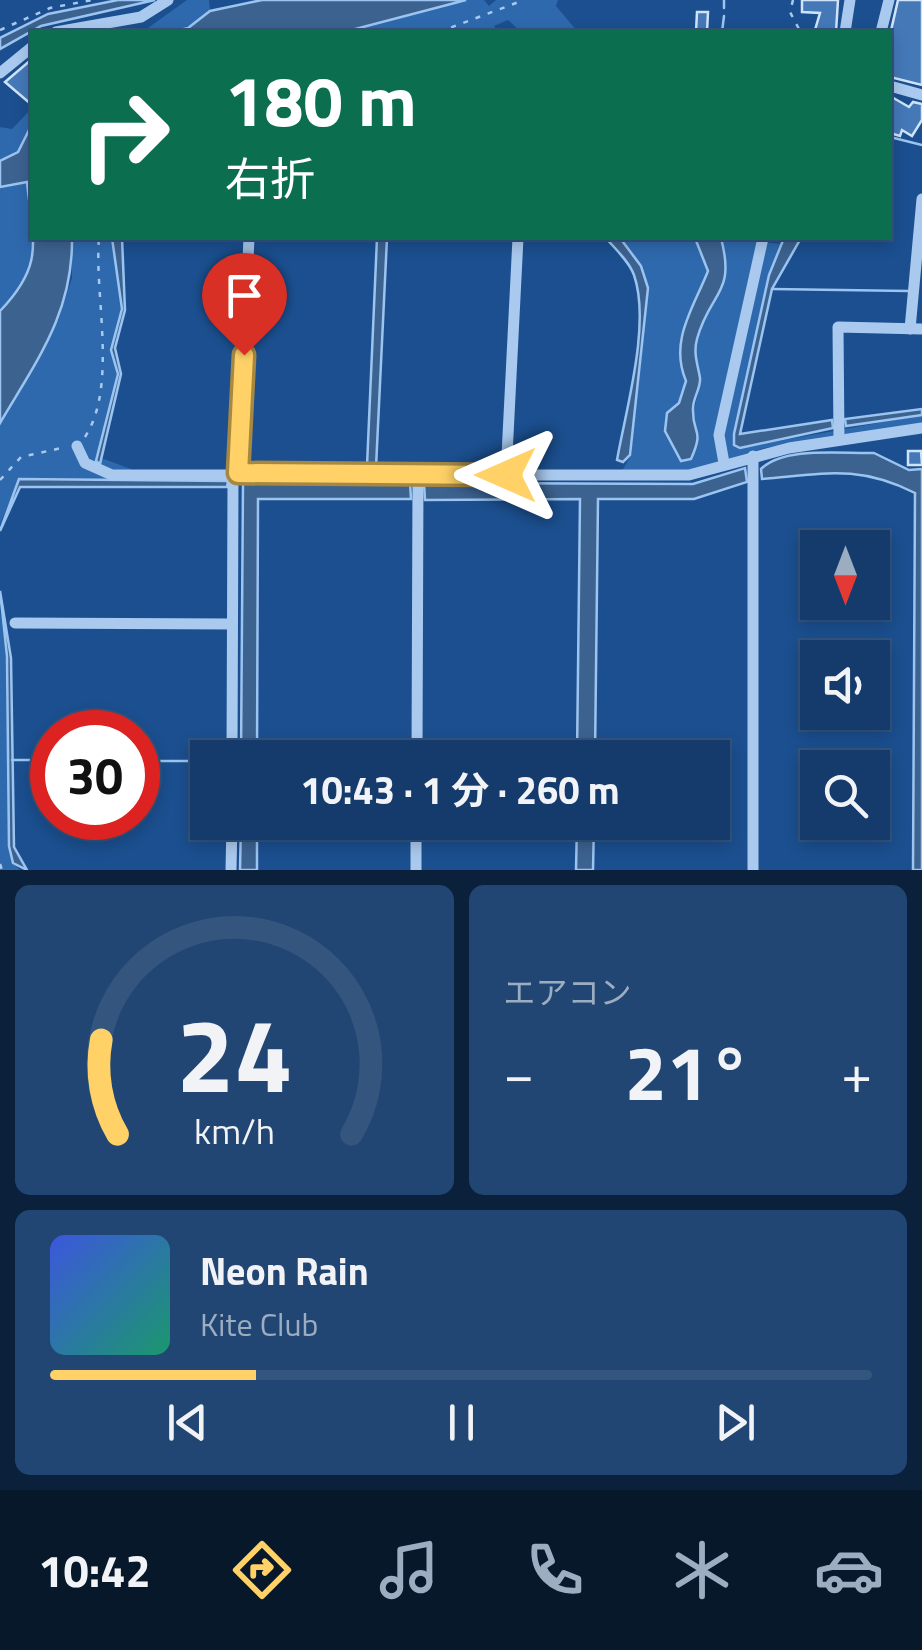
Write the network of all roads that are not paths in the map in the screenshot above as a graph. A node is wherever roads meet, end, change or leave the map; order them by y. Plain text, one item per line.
1 (168, 0) edge
2 (850, 0) edge
3 (888, 0) edge
4 (67, 30) edge
5 (845, 30) edge
6 (881, 30) edge
7 (30, 49) edge
8 (2, 74) edge
9 (892, 87) edge
10 (922, 96) edge
11 (922, 199) edge
12 (920, 235) edge
13 (249, 240) edge
14 (518, 240) edge
15 (763, 240) edge
16 (916, 329) edge
17 (922, 428) edge
18 (839, 440) junction
19 (78, 446) road end
20 (753, 456) junction
21 (724, 463) junction
22 (238, 473) junction
23 (418, 475) junction
24 (506, 475) junction
25 (15, 623) dead end
26 (232, 624) junction
27 (232, 740) edge
28 (417, 740) edge
29 (232, 840) edge
30 (416, 840) edge
31 (231, 870) edge
32 (416, 870) edge
33 (752, 870) edge

1 - 4 street
2 - 5 street
3 - 6 street
7 - 8 street
9 - 10 street
11 - 12 street
12 - 16 street
13 - 22 street
14 - 24 street
15 - 21 street
16 - 18 street
17 - 18 street
18 - 20 street
19 - 22 street
20 - 21 street
20 - 33 street
21 - 24 street
22 - 23 street
22 - 26 street
23 - 24 street
23 - 28 street
25 - 26 street
26 - 27 street
29 - 31 street
30 - 32 street

